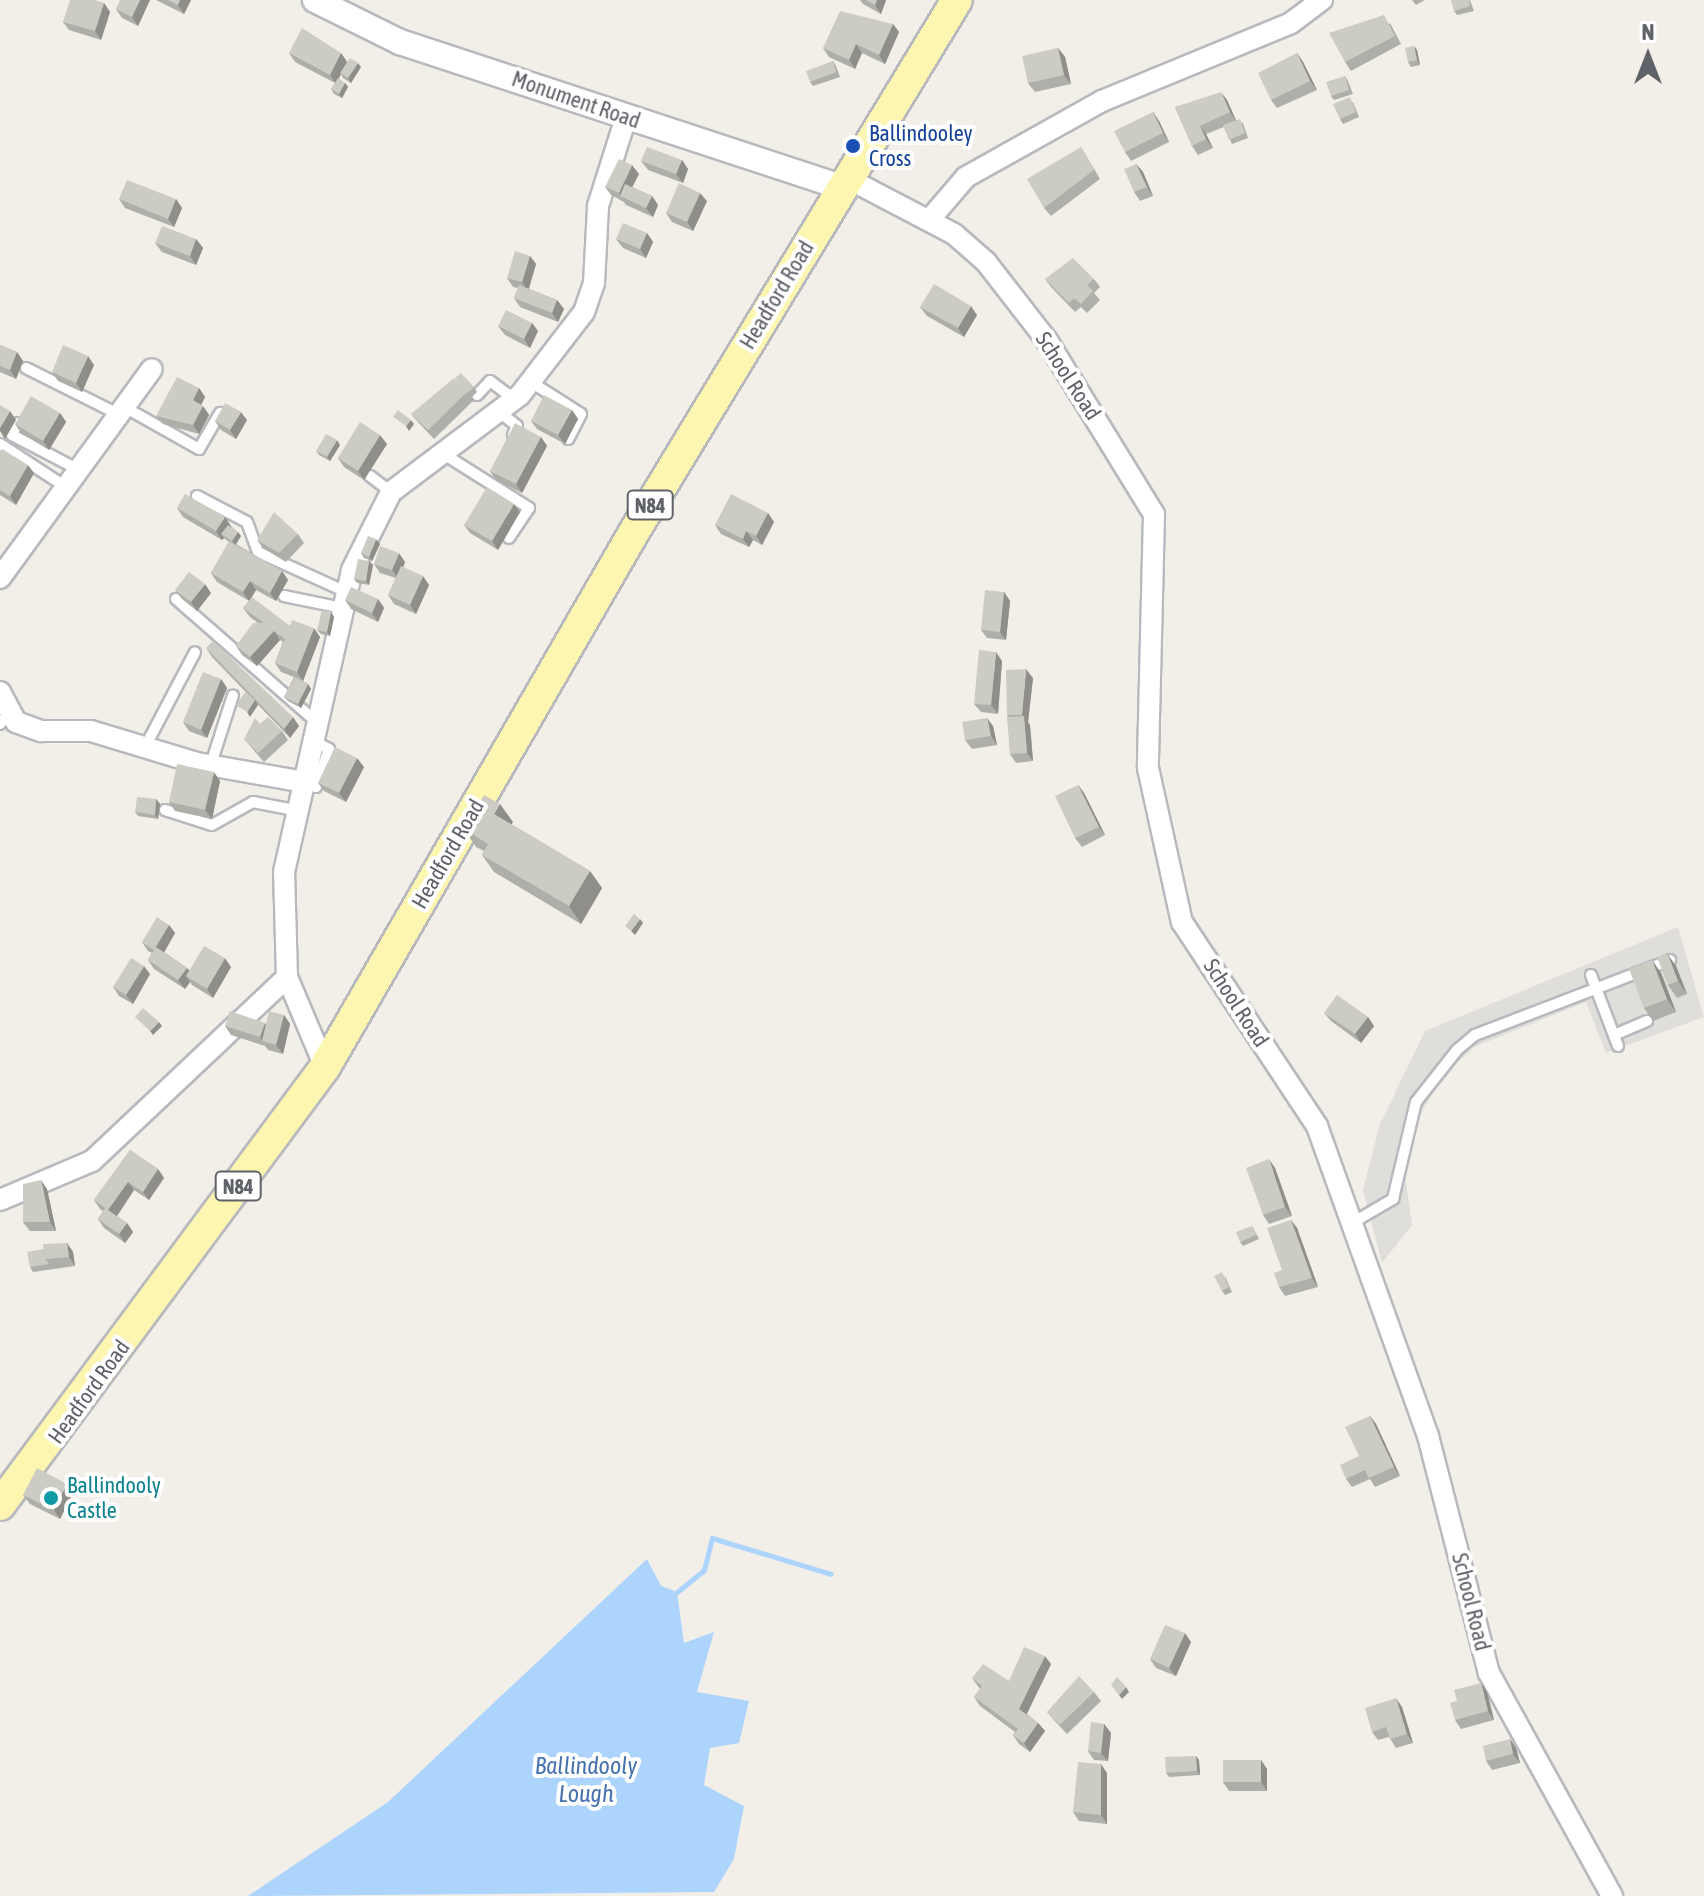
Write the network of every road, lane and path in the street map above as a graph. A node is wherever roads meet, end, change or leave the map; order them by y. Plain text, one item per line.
1 (957, 0) edge
2 (1322, 0) edge
3 (318, 1) edge
4 (626, 117) junction
5 (846, 179) junction
6 (930, 219) junction
7 (26, 368) dead end
8 (152, 369) dead end
9 (531, 382) junction
10 (477, 395) dead end
11 (506, 405) junction
12 (221, 410) edge
13 (123, 412) junction
14 (18, 423) edge
15 (568, 439) dead end
16 (0, 444) edge
17 (504, 451) edge
18 (442, 453) junction
19 (69, 476) junction
20 (370, 476) dead end
21 (391, 492) junction
22 (197, 496) dead end
23 (509, 538) dead end
24 (0, 578) edge
25 (284, 596) dead end
26 (176, 599) edge
27 (344, 600) junction
28 (195, 652) dead end
29 (0, 692) edge
30 (233, 695) dead end
31 (5, 718) edge
32 (312, 730) junction
33 (145, 747) junction
34 (211, 764) junction
35 (299, 781) junction
36 (165, 810) dead end
37 (294, 810) junction
38 (1671, 960) edge
39 (1591, 975) dead end
40 (287, 977) junction
41 (1596, 989) junction
42 (1647, 1021) edge
43 (325, 1067) junction
44 (0, 1200) edge
45 (1352, 1223) junction
46 (0, 1505) edge
47 (1612, 1896) edge

1 - 5 main road, N84
2 - 6 street
3 - 4 street, Monument Road
4 - 5 street, Monument Road
4 - 9 street
5 - 6 street, School Road
5 - 43 main road, Headford Road / N84
6 - 45 street, School Road
7 - 13 lane
8 - 13 street
9 - 11 street
9 - 15 lane
10 - 11 lane
11 - 17 lane
11 - 18 street
12 - 13 lane
13 - 19 street
14 - 19 lane
16 - 19 lane
18 - 21 street
18 - 23 lane
19 - 24 street
20 - 21 lane
21 - 27 street
22 - 27 lane
25 - 27 lane
26 - 32 lane
27 - 32 street
28 - 33 lane
29 - 31 street
30 - 34 lane
31 - 33 street
32 - 35 street
33 - 34 street
34 - 35 street
35 - 37 street
36 - 37 lane
37 - 40 street
38 - 41 lane
39 - 41 lane
40 - 43 street
40 - 44 street
41 - 42 lane
41 - 45 lane
43 - 46 main road, Headford Road / N84
45 - 47 street, School Road

